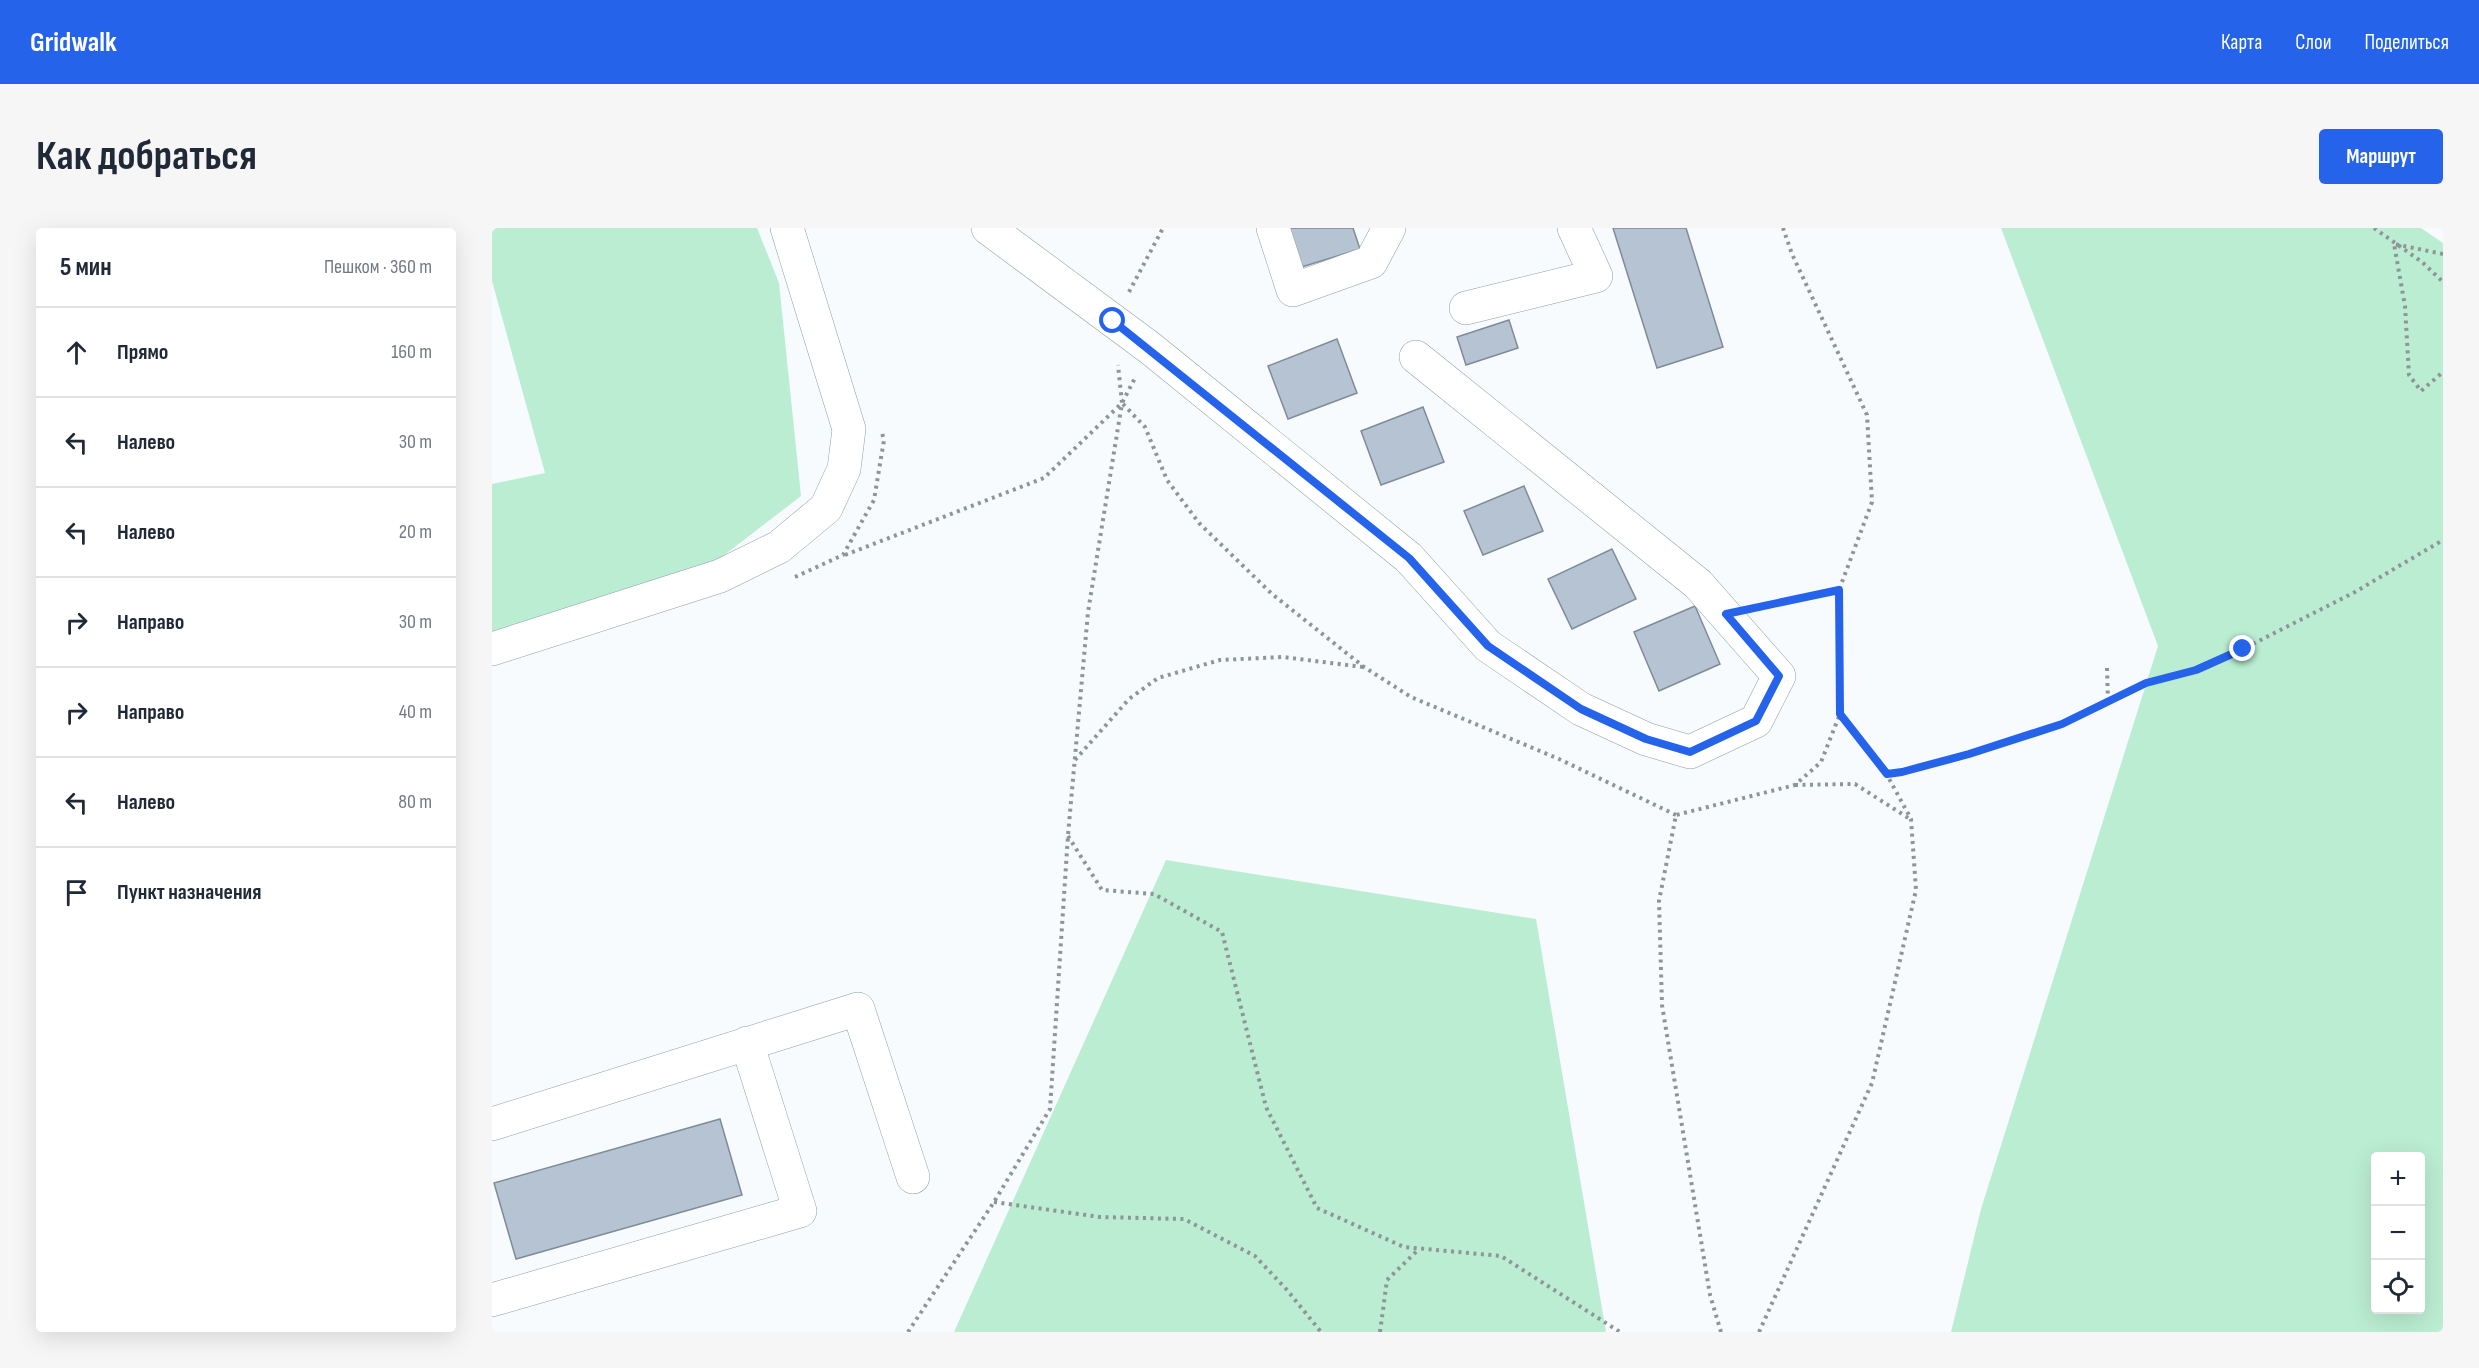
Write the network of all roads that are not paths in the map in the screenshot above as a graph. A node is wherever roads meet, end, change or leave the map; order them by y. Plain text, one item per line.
1 (787, 228) edge
2 (988, 228) edge
3 (1273, 228) edge
4 (1389, 228) edge
5 (1574, 228) edge
6 (1466, 308) dead end
7 (1416, 357) dead end
8 (492, 649) edge
9 (747, 1043) junction
10 (492, 1124) edge
11 (913, 1177) dead end
12 (492, 1300) edge

1 - 8 street
2 - 7 street
3 - 4 street
5 - 6 street
9 - 10 street
9 - 11 street
9 - 12 street

